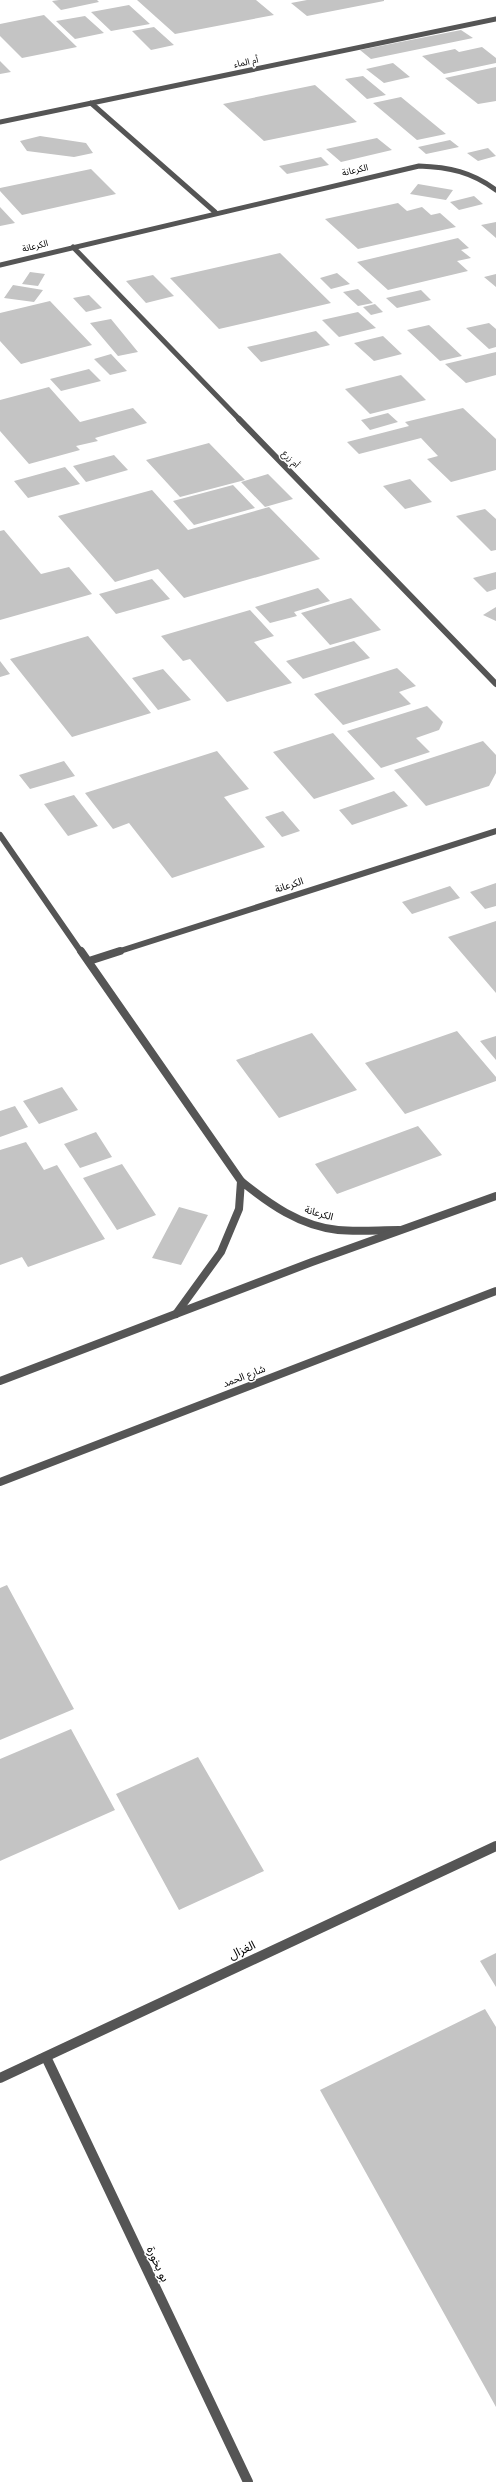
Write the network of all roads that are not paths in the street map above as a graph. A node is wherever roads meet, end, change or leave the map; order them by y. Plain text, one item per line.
1 (496, 19) edge
2 (91, 103) junction
3 (0, 122) edge
4 (496, 190) edge
5 (215, 212) junction
6 (74, 247) junction
7 (0, 265) edge
8 (496, 684) edge
9 (496, 831) edge
10 (0, 835) edge
11 (89, 961) junction
12 (241, 1181) junction
13 (496, 1196) edge
14 (402, 1230) junction
15 (496, 1291) edge
16 (176, 1314) junction
17 (0, 1381) edge
18 (0, 1482) edge
19 (496, 1846) edge
20 (46, 2057) junction
21 (0, 2078) edge
22 (248, 2482) edge

1 - 2 street, أم الماء
2 - 3 street, أم الماء
2 - 5 street
4 - 5 street, الكرعانة
5 - 6 street, الكرعانة
6 - 7 street, الكرعانة
6 - 8 street, أم زرع
9 - 11 street, الكرعانة
10 - 11 street, الكرعانة
11 - 12 street, الكرعانة
12 - 14 street, الكرعانة
12 - 16 street
13 - 14 street
14 - 16 street
15 - 18 street, شارع الحمد
16 - 17 street
19 - 20 street, الغزال
20 - 21 street, الغزال
20 - 22 street, بو بخورة

